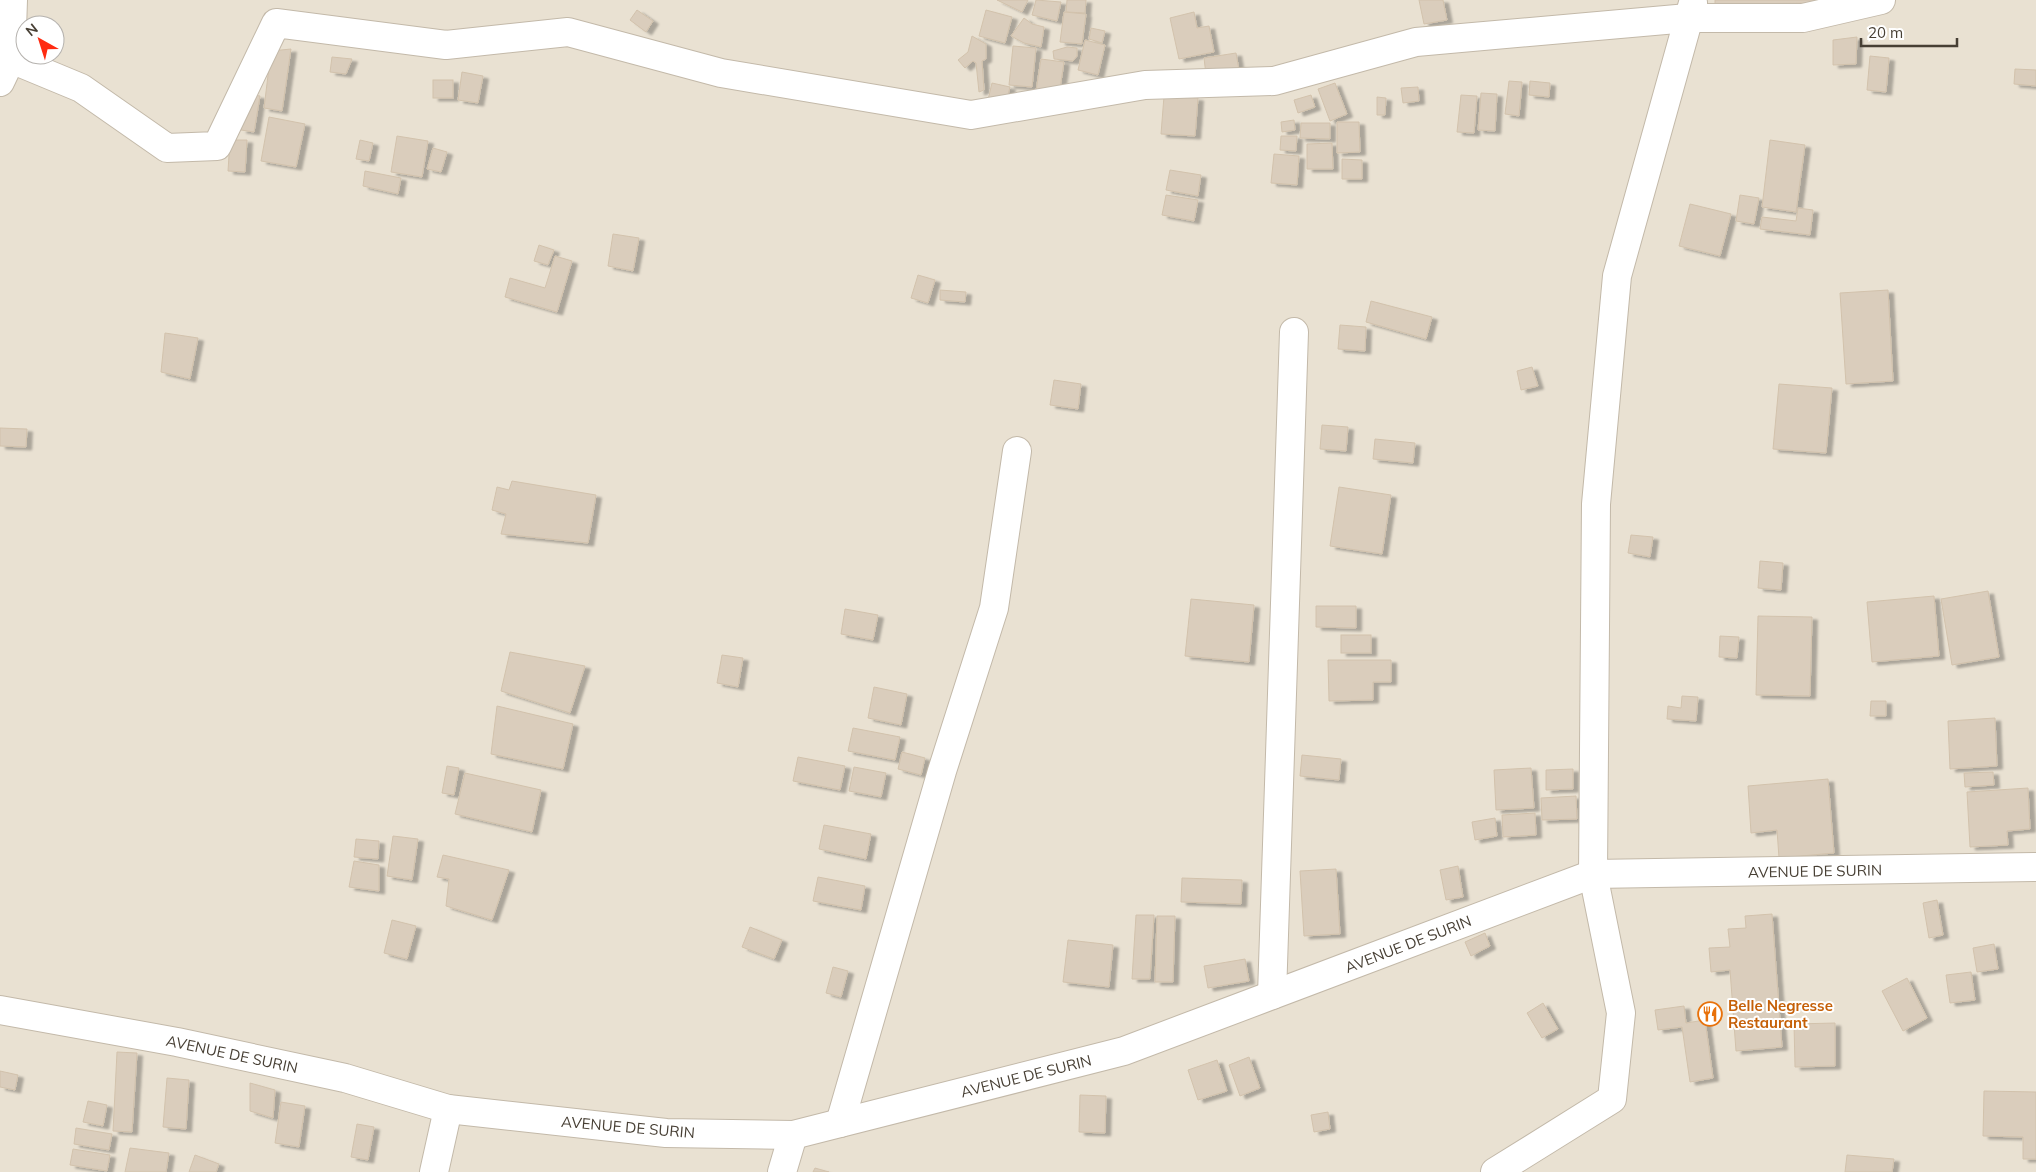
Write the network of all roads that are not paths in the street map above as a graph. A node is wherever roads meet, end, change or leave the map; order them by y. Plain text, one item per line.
1 (13, 0) edge
2 (1881, 0) edge
3 (1691, 9) edge
4 (5, 71) edge
5 (1294, 332) dead end
6 (1017, 451) dead end
7 (2036, 867) edge
8 (1593, 874) junction
9 (1272, 995) junction
10 (0, 1010) edge
11 (448, 1109) junction
12 (840, 1123) junction
13 (793, 1135) junction
14 (434, 1172) edge
15 (782, 1172) edge
16 (1495, 1172) edge

1 - 4 street
2 - 3 street
3 - 4 street
3 - 8 street
5 - 9 street
6 - 12 street
7 - 8 street, AVENUE DE SURIN
8 - 9 street, AVENUE DE SURIN
8 - 16 street
9 - 12 street, AVENUE DE SURIN
10 - 11 street, AVENUE DE SURIN
11 - 13 street, AVENUE DE SURIN
11 - 14 street
12 - 13 street, AVENUE DE SURIN
13 - 15 street

